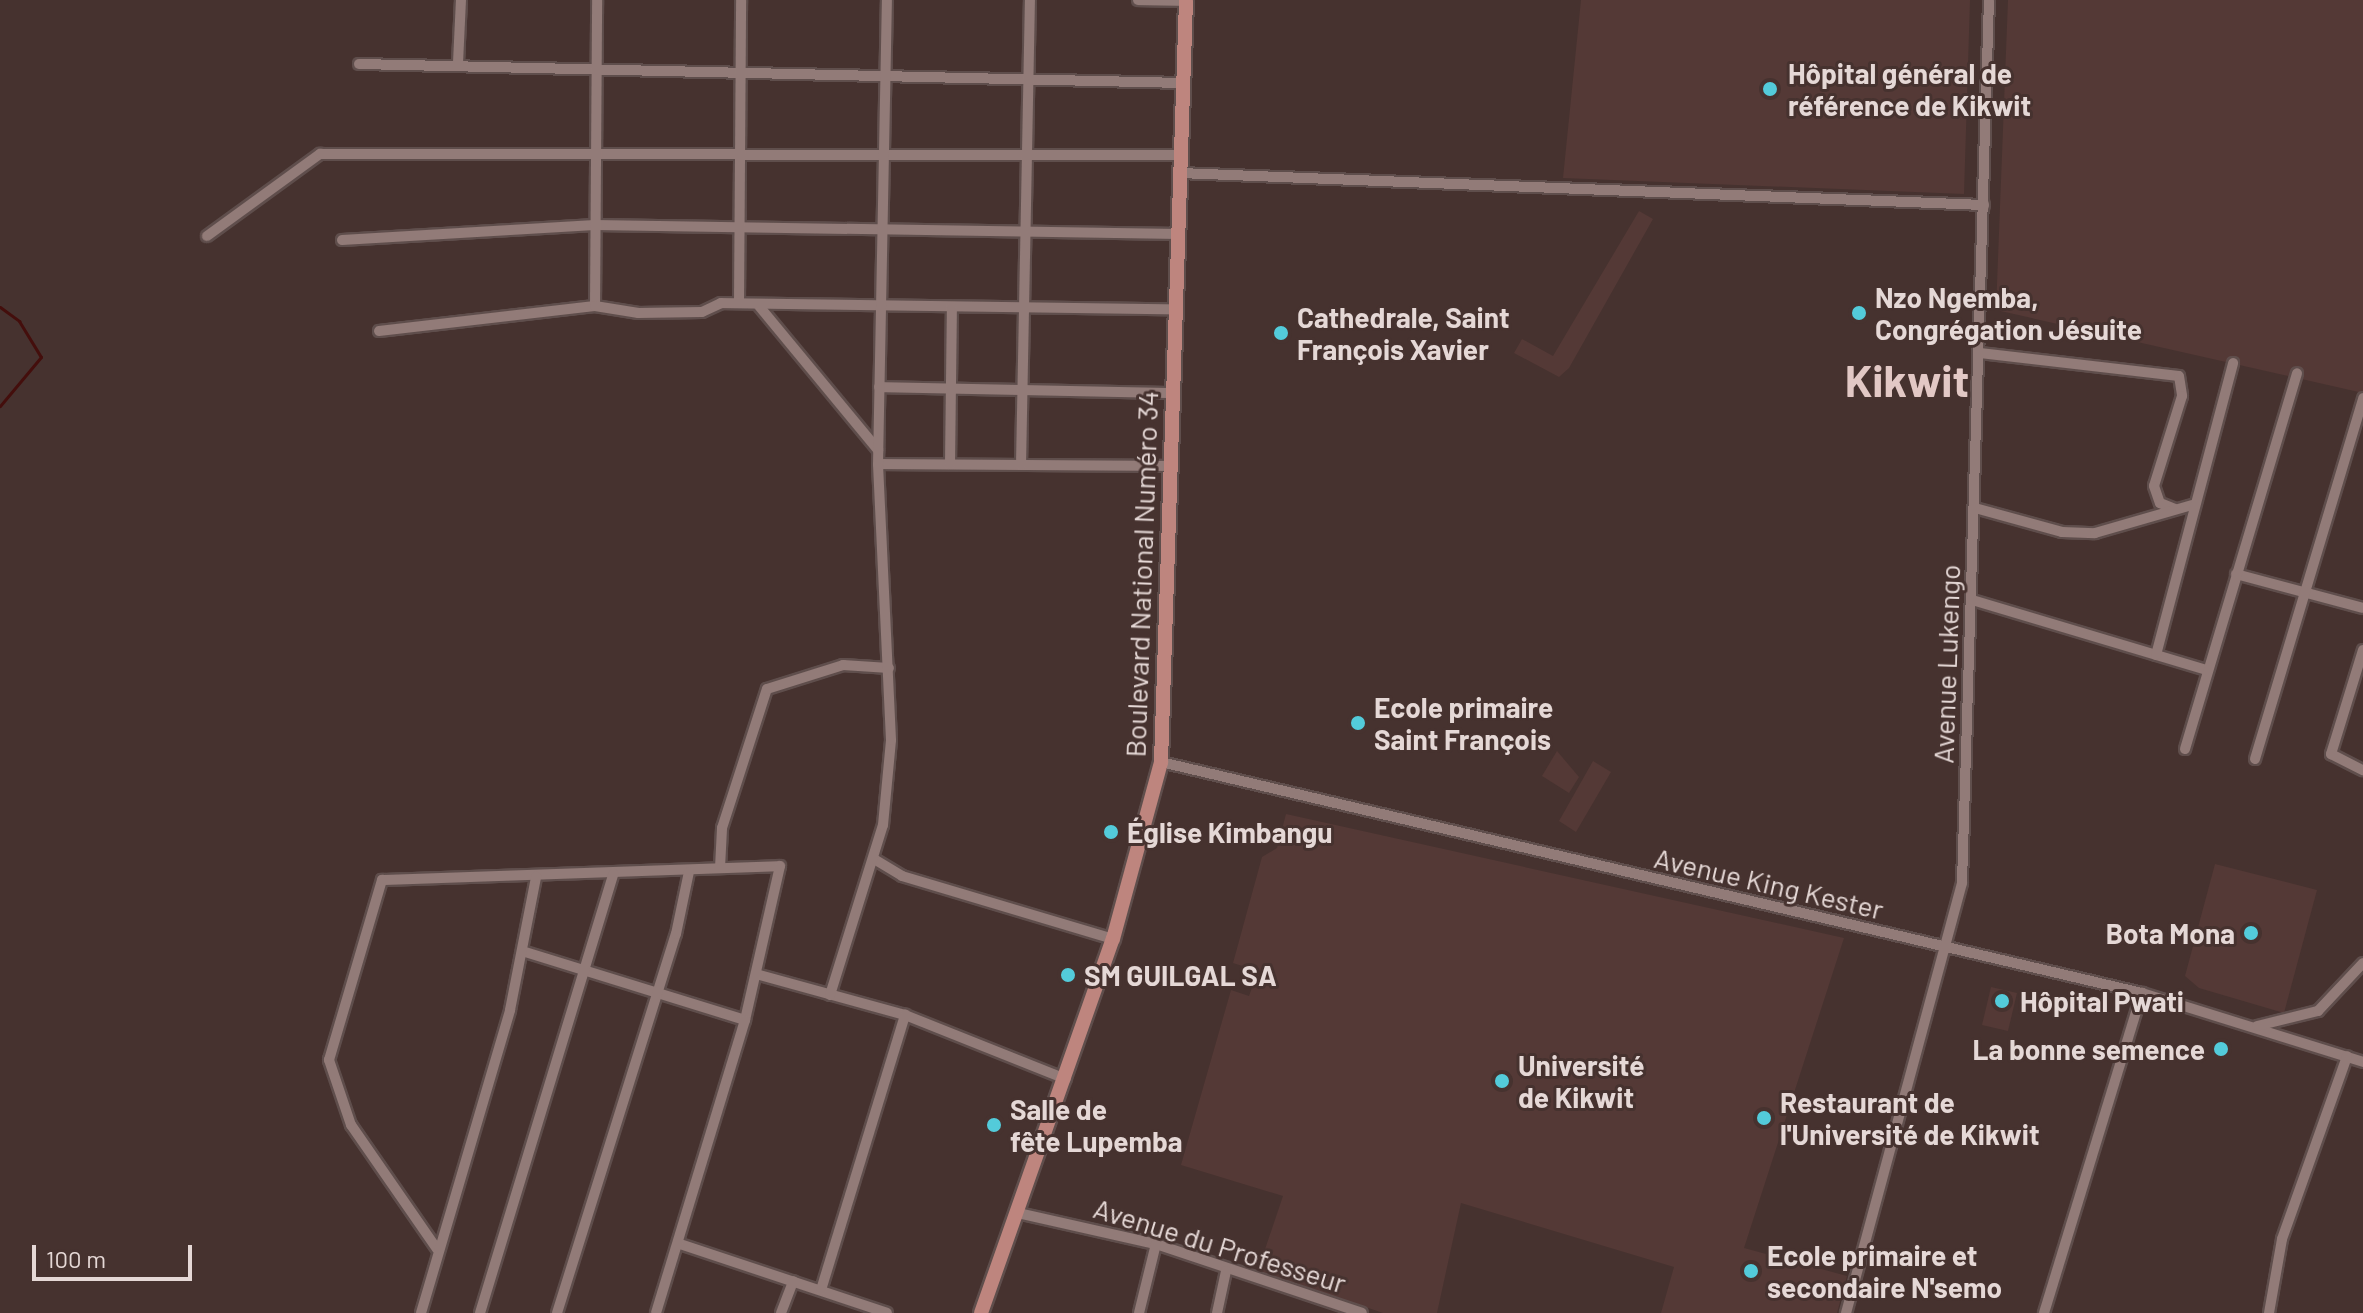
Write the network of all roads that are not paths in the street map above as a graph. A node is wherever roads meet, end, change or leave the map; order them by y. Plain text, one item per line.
1 (461, 0) edge
2 (597, 0) edge
3 (741, 0) edge
4 (887, 0) edge
5 (1030, 0) edge
6 (1138, 0) edge
7 (1186, 0) edge
8 (1989, 0) edge
9 (458, 63) junction
10 (359, 64) dead end
11 (597, 69) junction
12 (741, 75) junction
13 (885, 76) junction
14 (1029, 76) junction
15 (1183, 83) junction
16 (596, 153) junction
17 (738, 153) junction
18 (1181, 155) junction
19 (886, 156) junction
20 (1027, 158) junction
21 (1180, 173) junction
22 (1984, 205) junction
23 (595, 225) junction
24 (738, 225) junction
25 (880, 226) junction
26 (1027, 231) junction
27 (1179, 234) junction
28 (207, 236) dead end
29 (342, 240) dead end
30 (739, 303) junction
31 (595, 306) junction
32 (759, 306) junction
33 (952, 308) junction
34 (1027, 308) junction
35 (878, 309) junction
36 (1177, 309) junction
37 (379, 331) dead end
38 (1980, 353) junction
39 (2233, 363) dead end
40 (2297, 373) dead end
41 (879, 387) junction
42 (952, 389) junction
43 (1025, 391) junction
44 (1175, 393) junction
45 (2363, 398) edge
46 (878, 450) junction
47 (878, 464) junction
48 (950, 464) junction
49 (1021, 465) junction
50 (1173, 466) junction
51 (2192, 505) junction
52 (1975, 508) junction
53 (2175, 509) junction
54 (2236, 574) junction
55 (2304, 592) junction
56 (1972, 600) junction
57 (2363, 608) edge
58 (2363, 650) edge
59 (2156, 655) junction
60 (889, 668) junction
61 (2207, 670) junction
62 (2185, 749) dead end
63 (2255, 759) dead end
64 (1161, 762) junction
65 (2363, 770) edge
66 (874, 859) junction
67 (720, 868) junction
68 (689, 872) junction
69 (613, 874) junction
70 (536, 877) junction
71 (1113, 939) junction
72 (522, 951) junction
73 (1949, 952) junction
74 (2363, 963) edge
75 (586, 969) junction
76 (756, 974) junction
77 (657, 990) junction
78 (2142, 993) junction
79 (830, 995) junction
80 (905, 1015) junction
81 (745, 1020) junction
82 (2251, 1026) junction
83 (2347, 1056) junction
84 (2363, 1062) edge
85 (1066, 1079) junction
86 (1018, 1213) junction
87 (680, 1244) junction
88 (1156, 1244) junction
89 (437, 1249) junction
90 (1226, 1271) junction
91 (793, 1281) junction
92 (821, 1290) junction
93 (1326, 1308) edge
94 (421, 1313) edge
95 (480, 1313) edge
96 (557, 1313) edge
97 (656, 1313) edge
98 (781, 1313) edge
99 (887, 1313) edge
100 (981, 1313) edge
101 (1139, 1313) edge
102 (1217, 1313) edge
103 (1362, 1313) edge
104 (1846, 1313) edge
105 (2044, 1313) edge
106 (2269, 1313) edge

1 - 9 street
2 - 11 street
3 - 12 street
4 - 13 street
5 - 14 street
6 - 7 street
7 - 15 main road, Boulevard National Numéro 34
8 - 22 street, Avenue Lukengo
9 - 10 street
9 - 11 street
11 - 12 street
11 - 16 street
12 - 13 street
12 - 17 street
13 - 14 street
13 - 19 street
14 - 15 street
14 - 20 street
15 - 18 main road, Boulevard National Numéro 34
16 - 17 street
16 - 23 street
16 - 28 street
17 - 19 street
17 - 24 street
18 - 20 street
18 - 21 main road, Boulevard National Numéro 34
19 - 20 street
19 - 25 street
20 - 26 street
21 - 22 street
21 - 27 main road, Boulevard National Numéro 34
22 - 38 street, Avenue Lukengo
23 - 24 street
23 - 29 street
23 - 31 street
24 - 25 street
24 - 30 street
25 - 26 street
25 - 35 street
26 - 27 street
26 - 34 street
27 - 36 main road, Boulevard National Numéro 34
30 - 31 street
30 - 32 street
31 - 37 street
32 - 35 street
32 - 46 street
33 - 34 street
33 - 35 street
33 - 42 street
34 - 36 street
34 - 43 street
35 - 41 street
36 - 44 main road, Boulevard National Numéro 34
38 - 52 street, Avenue Lukengo
38 - 53 street
39 - 51 street
40 - 54 street
41 - 42 street
41 - 46 street
42 - 43 street
42 - 48 street
43 - 44 street
43 - 49 street
44 - 50 main road, Boulevard National Numéro 34
45 - 55 street
46 - 47 street
47 - 48 street
47 - 60 street
48 - 49 street
49 - 50 street
50 - 64 main road, Boulevard National Numéro 34
51 - 53 street
51 - 59 street
52 - 53 street
52 - 56 street, Avenue Lukengo
54 - 55 street
54 - 61 street
55 - 57 street
55 - 63 street
56 - 59 street
56 - 73 street, Avenue Lukengo
58 - 65 street
59 - 61 street
60 - 66 street
60 - 67 street
61 - 62 street
64 - 71 main road, Boulevard National Numéro 34
64 - 73 street, Avenue King Kester
66 - 71 street
66 - 79 street
67 - 68 street
67 - 76 street
68 - 69 street
68 - 77 street
69 - 70 street
69 - 75 street
70 - 72 street
70 - 89 street
71 - 85 main road, Boulevard National Numéro 34
72 - 75 street
72 - 89 street
73 - 78 street, Avenue King Kester
73 - 104 street, Avenue Lukengo
74 - 82 street
75 - 77 street
75 - 95 street
76 - 79 street
76 - 81 street
77 - 81 street
77 - 96 street
78 - 82 street, Avenue King Kester
78 - 105 street
79 - 80 street
80 - 85 street
80 - 92 street
81 - 87 street
82 - 83 street, Avenue King Kester
83 - 84 street, Avenue King Kester
83 - 106 street
85 - 86 main road, Boulevard National Numéro 34
86 - 88 street, Avenue du Professeur
86 - 100 main road, Boulevard National Numéro 34
87 - 91 street
87 - 97 street
88 - 90 street, Avenue du Professeur
88 - 101 street
89 - 94 street
90 - 93 street, Avenue du Professeur
90 - 102 street
91 - 92 street
91 - 98 street
92 - 99 street
93 - 103 street, Avenue du Professeur

